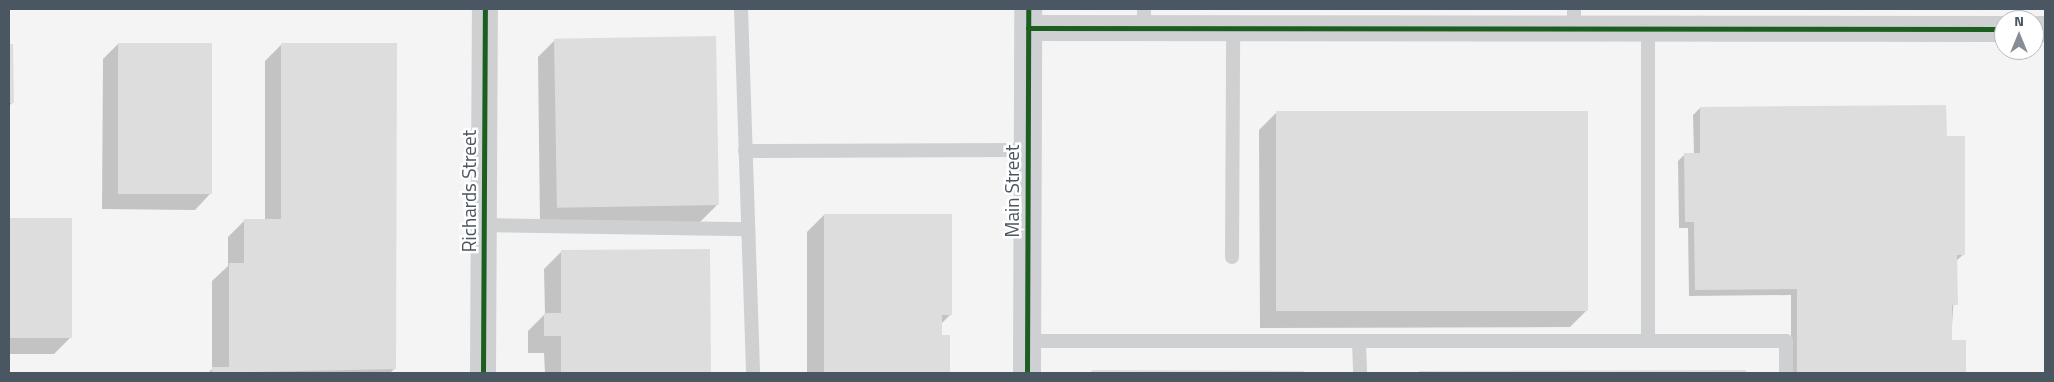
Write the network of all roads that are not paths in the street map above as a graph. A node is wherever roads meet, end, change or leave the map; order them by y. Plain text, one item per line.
1 (485, 9) edge
2 (741, 9) edge
3 (1028, 18) edge
4 (1144, 18) edge
5 (1574, 19) edge
6 (1233, 28) junction
7 (1648, 29) junction
8 (1994, 29) edge
9 (1027, 150) junction
10 (746, 152) junction
11 (484, 225) junction
12 (748, 229) junction
13 (1232, 257) dead end
14 (1026, 341) junction
15 (1359, 341) junction
16 (1648, 341) junction
17 (483, 373) edge
18 (753, 373) edge
19 (1026, 373) edge
20 (1360, 373) edge
21 (1786, 373) edge

1 - 11 street, Richards Street
2 - 10 lane
3 - 4 street
3 - 9 street, Main Street
4 - 6 street
5 - 6 street
5 - 7 street
6 - 13 lane
7 - 8 street
7 - 16 lane
9 - 10 lane
9 - 14 street, Main Street
10 - 12 lane
11 - 12 lane
11 - 17 street, Richards Street
12 - 18 lane
14 - 15 lane
14 - 19 street, Main Street
15 - 16 lane
15 - 20 lane
16 - 21 lane

